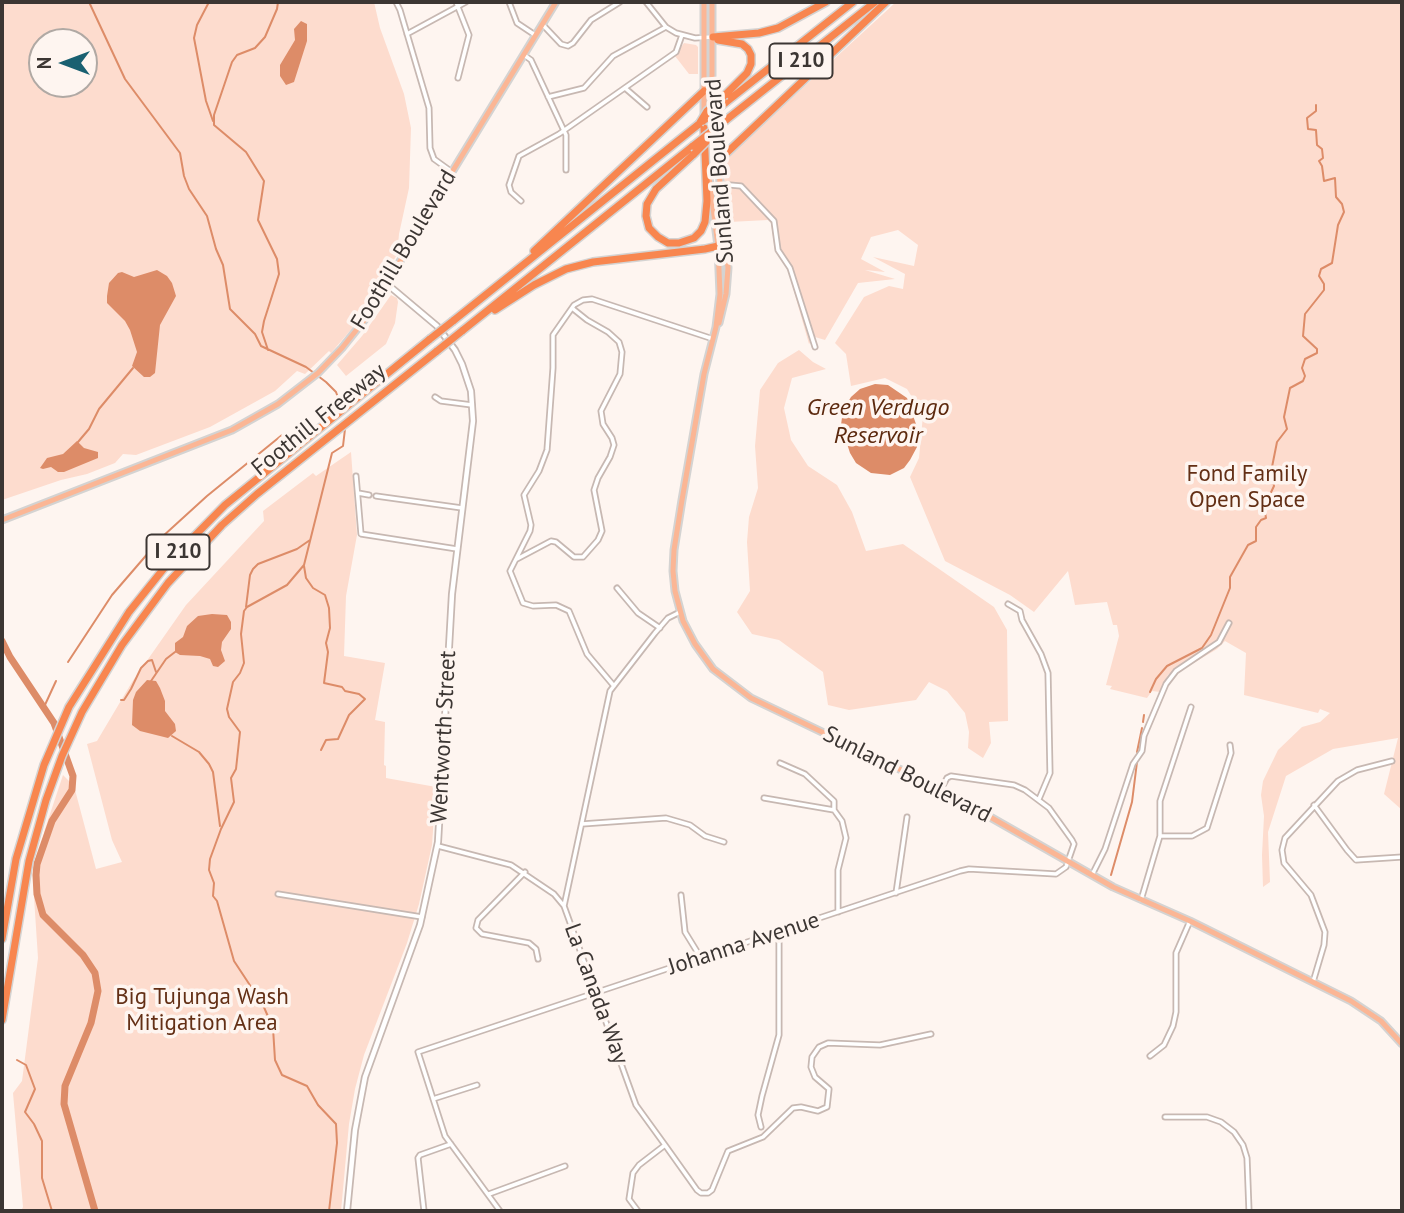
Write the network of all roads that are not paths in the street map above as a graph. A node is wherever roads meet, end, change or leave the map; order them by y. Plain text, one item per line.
1 (396, 2) edge
2 (466, 2) edge
3 (509, 2) edge
4 (556, 2) edge
5 (620, 2) edge
6 (646, 2) edge
7 (704, 2) edge
8 (712, 2) edge
9 (826, 2) edge
10 (853, 2) edge
11 (875, 2) edge
12 (886, 2) edge
13 (457, 4) edge
14 (542, 25) junction
15 (666, 27) junction
16 (407, 34) junction
17 (682, 35) junction
18 (537, 36) junction
19 (713, 37) junction
20 (704, 38) junction
21 (524, 55) junction
22 (458, 78) dead end
23 (625, 88) junction
24 (704, 91) junction
25 (548, 97) junction
26 (724, 99) junction
27 (647, 107) dead end
28 (698, 127) junction
29 (564, 131) junction
30 (693, 150) junction
31 (717, 162) junction
32 (566, 170) dead end
33 (452, 172) junction
34 (719, 184) junction
35 (521, 201) dead end
36 (724, 235) junction
37 (718, 246) junction
38 (387, 284) junction
39 (484, 296) junction
40 (572, 308) junction
41 (462, 331) junction
42 (713, 339) junction
43 (815, 347) dead end
44 (435, 397) dead end
45 (472, 405) junction
46 (356, 475) dead end
47 (358, 493) junction
48 (369, 495) dead end
49 (376, 496) dead end
50 (462, 508) junction
51 (2, 520) edge
52 (457, 549) junction
53 (515, 560) junction
54 (617, 588) dead end
55 (1008, 604) dead end
56 (680, 612) junction
57 (1229, 623) dead end
58 (660, 628) junction
59 (614, 686) junction
60 (1191, 707) dead end
61 (1230, 746) dead end
62 (1392, 761) dead end
63 (780, 763) dead end
64 (941, 789) junction
65 (764, 798) dead end
66 (1039, 799) junction
67 (1314, 805) junction
68 (834, 810) junction
69 (907, 817) dead end
70 (582, 824) junction
71 (1160, 835) junction
72 (724, 842) dead end
73 (438, 846) junction
74 (1402, 857) edge
75 (1069, 862) junction
76 (524, 872) junction
77 (1092, 875) junction
78 (896, 893) junction
79 (278, 894) dead end
80 (681, 895) dead end
81 (1140, 900) junction
82 (564, 906) junction
83 (838, 912) junction
84 (422, 917) junction
85 (1190, 921) junction
86 (779, 932) junction
87 (2, 939) edge
88 (701, 958) junction
89 (538, 959) dead end
90 (1313, 982) junction
91 (595, 994) junction
92 (2, 1020) edge
93 (930, 1034) dead end
94 (1402, 1044) edge
95 (1150, 1056) dead end
96 (477, 1085) dead end
97 (433, 1099) junction
98 (1165, 1117) dead end
99 (761, 1127) dead end
100 (451, 1144) junction
101 (665, 1145) junction
102 (565, 1167) dead end
103 (489, 1194) junction
104 (347, 1211) edge
105 (424, 1211) edge
106 (500, 1211) edge
107 (638, 1211) edge
108 (1249, 1211) edge

1 - 16 street
2 - 13 street
3 - 18 street
4 - 14 main road, Foothill Boulevard
5 - 14 street
6 - 15 street
7 - 20 main road, Sunland Boulevard
8 - 19 main road, Sunland Boulevard
9 - 19 highway
10 - 26 highway, Foothill Freeway / I 210
11 - 30 highway, I 210, bridge
12 - 31 highway
13 - 16 street
13 - 22 street
14 - 18 main road, Foothill Boulevard
15 - 17 street
15 - 25 street
16 - 33 street
17 - 20 street
17 - 23 street
18 - 21 main road, Foothill Boulevard
19 - 20 street
19 - 26 highway
19 - 31 main road, Sunland Boulevard
20 - 24 main road, Sunland Boulevard
21 - 25 street
21 - 33 main road, Foothill Boulevard
23 - 27 street
23 - 29 street
24 - 28 main road, Sunland Boulevard
24 - 39 highway
25 - 29 street
26 - 28 highway, Foothill Freeway / I 210, bridge
28 - 30 highway
28 - 37 main road, Sunland Boulevard
28 - 39 highway, Foothill Freeway / I 210
29 - 32 street
29 - 35 street
30 - 41 highway, Foothill Freeway / I 210
31 - 34 main road, Sunland Boulevard
33 - 38 main road, Foothill Boulevard
34 - 36 main road, Sunland Boulevard
34 - 43 street
36 - 37 highway
36 - 42 main road, Sunland Boulevard
37 - 41 highway
37 - 42 main road, Sunland Boulevard
38 - 45 main road, Wentworth Street
38 - 51 main road, Foothill Boulevard
39 - 87 highway, Foothill Freeway / I 210, bridge
40 - 42 street
40 - 53 street
40 - 53 street
41 - 92 highway, Foothill Freeway / I 210, bridge
42 - 56 main road, Sunland Boulevard
44 - 45 street
45 - 50 main road, Wentworth Street
46 - 47 street
47 - 48 street
47 - 52 street
49 - 50 street
50 - 52 main road, Wentworth Street
52 - 73 main road, Wentworth Street
53 - 59 street
54 - 58 street
55 - 66 street
56 - 58 street, La Canada Way
56 - 64 main road, Sunland Boulevard
57 - 77 street
58 - 59 street, La Canada Way
59 - 70 street, La Canada Way
60 - 71 street
61 - 71 street
62 - 67 street
63 - 68 street
64 - 66 street
64 - 75 main road, Sunland Boulevard
65 - 68 street
66 - 75 street
67 - 74 street
67 - 90 street
68 - 83 street
69 - 78 street
70 - 72 street
70 - 82 street, La Canada Way
71 - 81 street
73 - 76 street
73 - 84 main road, Wentworth Street
75 - 77 main road, Sunland Boulevard
75 - 78 street, Johanna Avenue
76 - 82 street
76 - 89 street
77 - 81 main road, Sunland Boulevard
78 - 83 street, Johanna Avenue
79 - 84 street
80 - 88 street
81 - 85 main road, Sunland Boulevard
82 - 91 street, La Canada Way
83 - 86 street, Johanna Avenue
84 - 104 main road, Wentworth Street
85 - 90 main road, Sunland Boulevard
85 - 95 street
86 - 88 street, Johanna Avenue
86 - 99 street
88 - 91 street, Johanna Avenue
90 - 94 main road, Sunland Boulevard
91 - 97 street, Johanna Avenue
91 - 101 street, La Canada Way
93 - 101 street, La Canada Way
96 - 97 street
97 - 100 street
98 - 108 street
100 - 103 street
100 - 105 street
101 - 107 street
102 - 103 street
103 - 106 street

